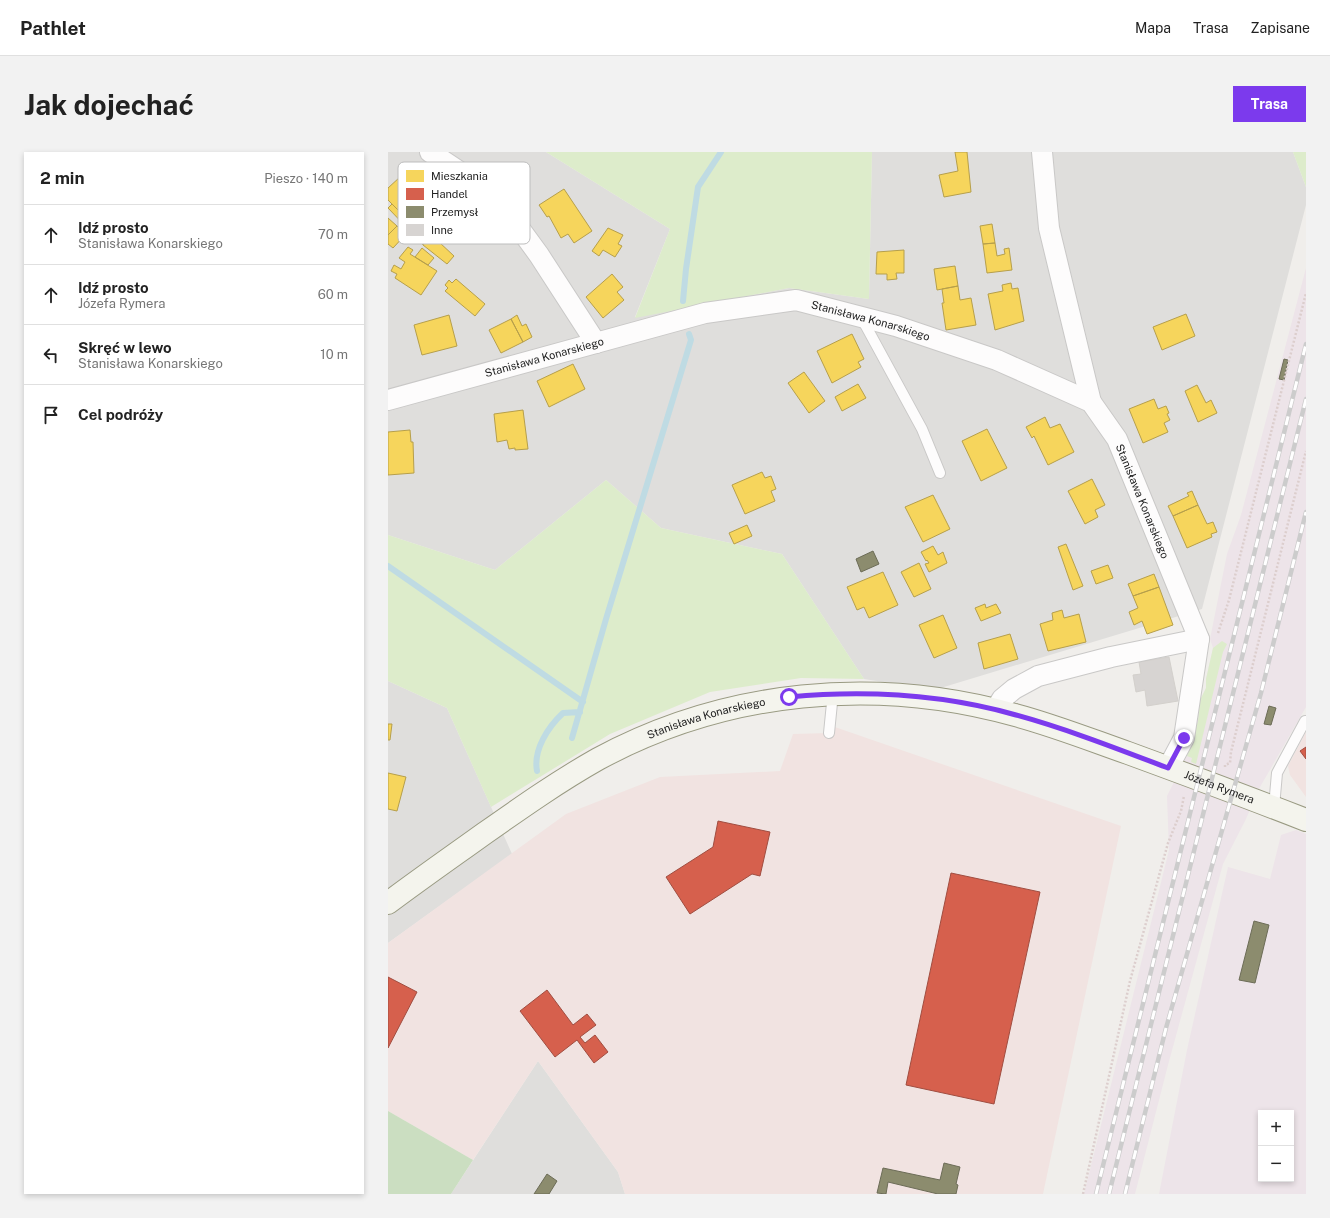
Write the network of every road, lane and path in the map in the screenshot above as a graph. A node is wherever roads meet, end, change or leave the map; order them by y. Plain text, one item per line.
1 (430, 152) edge
2 (1042, 152) edge
3 (445, 162) edge
4 (530, 242) edge
5 (1306, 293) edge
6 (861, 317) junction
7 (596, 342) junction
8 (388, 400) edge
9 (1091, 402) junction
10 (1306, 451) edge
11 (940, 473) dead end
12 (1199, 642) junction
13 (833, 693) junction
14 (995, 710) junction
15 (1305, 720) edge
16 (829, 733) dead end
17 (1168, 768) junction
18 (1188, 775) junction
19 (1222, 787) junction
20 (1274, 807) junction
21 (1306, 820) edge
22 (388, 903) edge
23 (1083, 1194) edge

1 - 3 street
2 - 9 street
4 - 7 street
5 - 12 path
6 - 7 street, Stanisława Konarskiego
6 - 9 street, Stanisława Konarskiego
6 - 11 lane
7 - 8 street, Stanisława Konarskiego
9 - 12 street, Stanisława Konarskiego
10 - 19 path
12 - 14 street
12 - 17 street
13 - 14 street, Stanisława Konarskiego
13 - 16 lane
13 - 22 street, Stanisława Konarskiego
14 - 17 street, Józefa Rymera
15 - 20 lane
17 - 18 street, Józefa Rymera
18 - 19 street, Józefa Rymera
18 - 23 path
19 - 20 street, Józefa Rymera
20 - 21 street, Józefa Rymera

